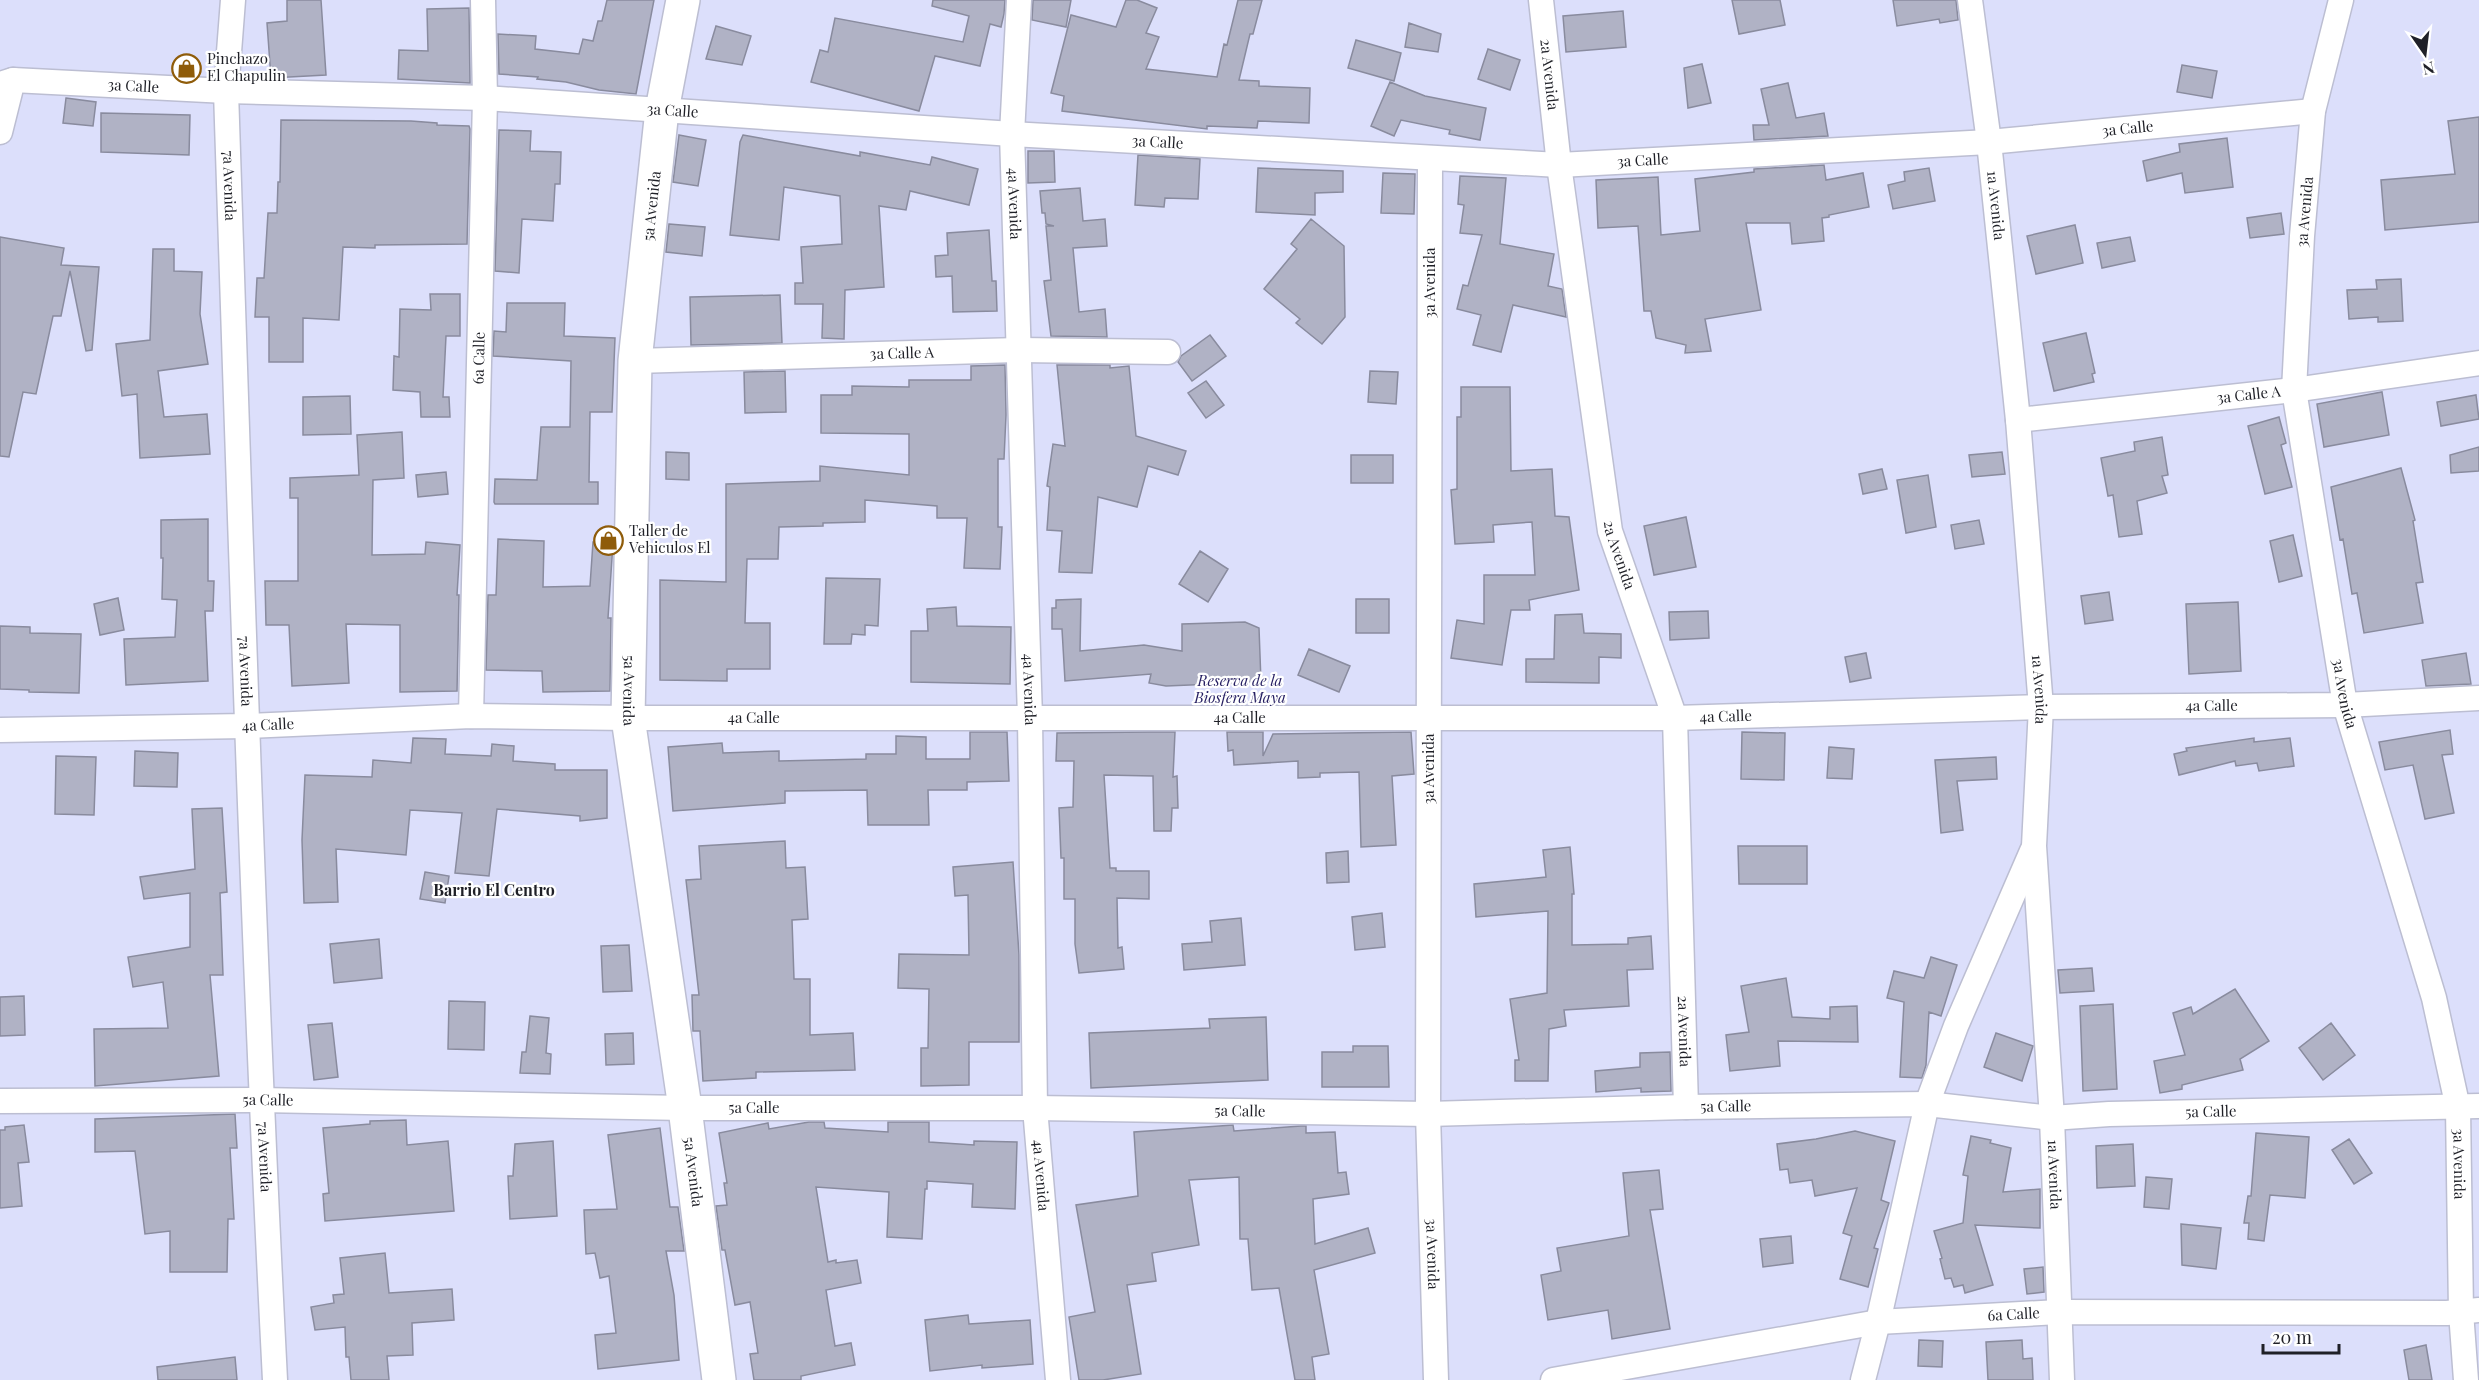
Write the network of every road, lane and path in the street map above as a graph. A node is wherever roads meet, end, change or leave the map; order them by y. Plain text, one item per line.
1 (483, 0) edge
2 (683, 0) edge
3 (1019, 0) edge
4 (1541, 0) edge
5 (1970, 0) edge
6 (2341, 0) edge
7 (231, 3) edge
8 (7, 82) edge
9 (226, 91) junction
10 (484, 99) junction
11 (662, 110) junction
12 (2313, 111) junction
13 (0, 132) edge
14 (1012, 134) junction
15 (1989, 142) junction
16 (1430, 158) junction
17 (1559, 165) junction
18 (1020, 350) junction
19 (1168, 352) dead end
20 (635, 361) junction
21 (2479, 363) edge
22 (2294, 390) junction
23 (2018, 420) junction
24 (2479, 698) edge
25 (2345, 705) junction
26 (2041, 707) junction
27 (471, 716) junction
28 (628, 718) junction
29 (1030, 718) junction
30 (1429, 718) junction
31 (1675, 718) junction
32 (246, 726) junction
33 (0, 730) edge
34 (2034, 846) junction
35 (261, 1100) junction
36 (0, 1101) edge
37 (1927, 1104) junction
38 (1686, 1107) junction
39 (2469, 1107) edge
40 (685, 1108) junction
41 (1035, 1108) junction
42 (1428, 1114) junction
43 (2052, 1118) junction
44 (2470, 1311) edge
45 (2059, 1312) junction
46 (1878, 1322) junction
47 (275, 1380) edge
48 (719, 1380) edge
49 (1058, 1380) edge
50 (1436, 1380) edge
51 (1553, 1380) edge
52 (1863, 1380) edge
53 (2062, 1380) edge
54 (2466, 1380) edge

1 - 10 street, 6a Calle
2 - 11 street, 5a Avenida
3 - 14 street, 4a Avenida
4 - 17 street, 2a Avenida
5 - 15 street, 1a Avenida
6 - 12 street, 3a Avenida
7 - 9 street, 7a Avenida
8 - 9 street, 3a Calle
8 - 13 street
9 - 10 street, 3a Calle
9 - 32 street, 7a Avenida
10 - 11 street, 3a Calle
10 - 27 street, 6a Calle
11 - 14 street, 3a Calle
11 - 20 street, 5a Avenida
12 - 15 street, 3a Calle
12 - 22 street, 3a Avenida
14 - 16 street, 3a Calle
14 - 18 street, 4a Avenida
15 - 17 street, 3a Calle
15 - 23 street, 1a Avenida
16 - 17 street, 3a Calle
16 - 30 street, 3a Avenida
17 - 31 street, 2a Avenida
18 - 19 street, 3a Calle A
18 - 20 street, 3a Calle A
18 - 29 street, 4a Avenida
20 - 28 street, 5a Avenida
21 - 22 street, 3a Calle A
22 - 23 street, 3a Calle A
22 - 25 street, 3a Avenida
23 - 26 street, 1a Avenida
24 - 25 street, 4a Calle
25 - 26 street, 4a Calle
25 - 39 street, 3a Avenida
26 - 31 street, 4a Calle
26 - 34 street, 1a Avenida
27 - 28 street, 4a Calle
27 - 32 street, 4a Calle
28 - 29 street, 4a Calle
28 - 40 street, 5a Avenida
29 - 30 street, 4a Calle
29 - 41 street, 4a Avenida
30 - 31 street, 4a Calle
30 - 42 street, 3a Avenida
31 - 38 street, 2a Avenida
32 - 33 street, 4a Calle
32 - 35 street, 7a Avenida
34 - 37 street
34 - 43 street, 1a Avenida
35 - 36 street, 5a Calle
35 - 40 street, 5a Calle
35 - 47 street, 7a Avenida
37 - 38 street, 5a Calle
37 - 43 street, 5a Calle
37 - 46 street
38 - 42 street, 5a Calle
39 - 43 street, 5a Calle
39 - 44 street, 3a Avenida
40 - 41 street, 5a Calle
40 - 48 street, 5a Avenida
41 - 42 street, 5a Calle
41 - 49 street, 4a Avenida
42 - 50 street, 3a Avenida
43 - 45 street, 1a Avenida
44 - 45 street, 6a Calle
44 - 54 street, 3a Avenida
45 - 46 street, 6a Calle
45 - 53 street, 1a Avenida
46 - 51 street, 6a Calle
46 - 52 street

